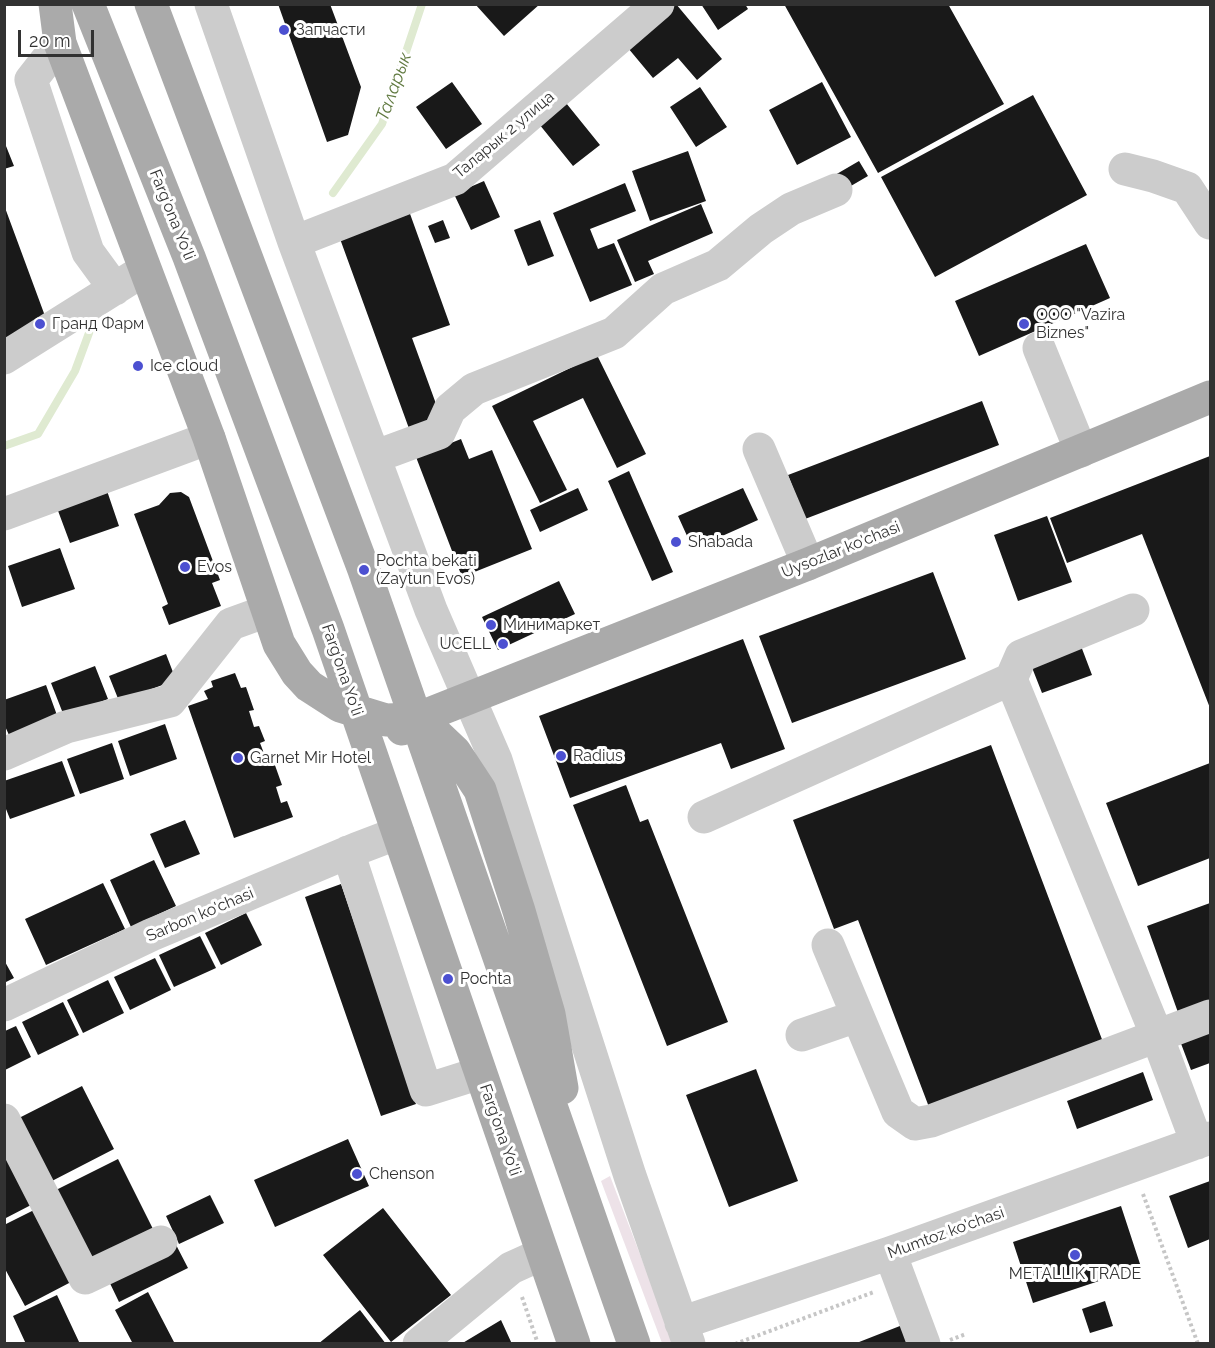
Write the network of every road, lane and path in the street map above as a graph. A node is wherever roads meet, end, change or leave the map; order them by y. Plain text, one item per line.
1 (55, 4) edge
2 (88, 4) edge
3 (151, 4) edge
4 (176, 4) edge
5 (211, 4) edge
6 (658, 4) edge
7 (60, 43) junction
8 (1125, 169) dead end
9 (220, 188) junction
10 (836, 190) dead end
11 (1210, 223) edge
12 (294, 242) junction
13 (146, 269) junction
14 (115, 289) junction
15 (1039, 348) dead end
16 (4, 358) edge
17 (1210, 397) edge
18 (209, 438) junction
19 (759, 449) dead end
20 (1081, 451) junction
21 (374, 457) junction
22 (4, 514) edge
23 (808, 564) junction
24 (1133, 610) dead end
25 (267, 611) junction
26 (1011, 679) junction
27 (469, 698) junction
28 (357, 712) junction
29 (416, 719) junction
30 (4, 753) edge
31 (384, 788) junction
32 (704, 817) dead end
33 (398, 833) junction
34 (348, 852) junction
35 (828, 945) dead end
36 (4, 1005) edge
37 (857, 1016) junction
38 (1210, 1016) edge
39 (802, 1035) dead end
40 (1157, 1036) junction
41 (480, 1073) junction
42 (4, 1120) edge
43 (1204, 1141) edge
44 (1134, 1197) dead end
45 (161, 1242) dead end
46 (542, 1254) junction
47 (511, 1268) junction
48 (895, 1268) junction
49 (685, 1333) edge
50 (419, 1344) edge
51 (538, 1344) edge
52 (574, 1344) edge
53 (634, 1344) edge
54 (735, 1344) edge
55 (924, 1344) edge
56 (1198, 1344) edge

1 - 7 main road
2 - 28 main road, Farg'ona Yo'li
3 - 9 main road
4 - 9 main road
5 - 12 street
6 - 12 street, Таларык 2 улица
7 - 13 main road
7 - 14 street
8 - 11 street
9 - 29 main road
10 - 21 street
12 - 21 street
13 - 14 street
13 - 18 main road
14 - 16 street
15 - 20 street
17 - 20 main road, Uysozlar ko'chasi
18 - 22 street
18 - 25 main road
19 - 23 street
20 - 23 main road, Uysozlar ko'chasi
21 - 27 street
23 - 27 main road, Uysozlar ko'chasi
24 - 26 street
25 - 28 main road
25 - 30 street
26 - 32 street
26 - 40 street
27 - 29 main road, Uysozlar ko'chasi
27 - 49 street
28 - 29 main road
28 - 31 main road, Farg'ona Yo'li
29 - 31 main road
29 - 53 main road
31 - 33 main road, Farg'ona Yo'li
33 - 34 street, Sarbon ko'chasi
33 - 41 main road, Farg'ona Yo'li
34 - 36 street, Sarbon ko'chasi
34 - 41 street
35 - 37 street
37 - 39 street
37 - 40 street
38 - 40 street
40 - 43 street
41 - 46 main road, Farg'ona Yo'li
42 - 45 street
43 - 48 street, Mumtoz ko'chasi
44 - 56 path
46 - 47 street
46 - 52 main road, Farg'ona Yo'li
47 - 50 street
47 - 51 path
48 - 49 street, Mumtoz ko'chasi
48 - 54 path
48 - 55 street

